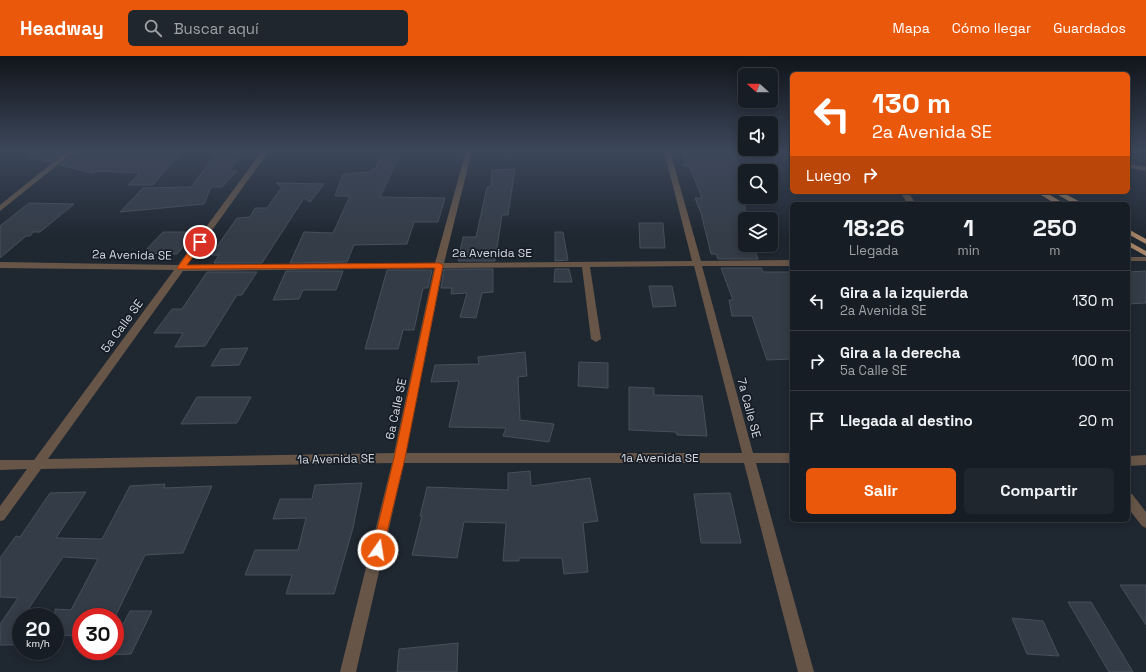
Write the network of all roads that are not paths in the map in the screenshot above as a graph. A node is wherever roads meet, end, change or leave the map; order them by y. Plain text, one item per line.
1 (36, 180) edge
2 (246, 180) edge
3 (462, 180) edge
4 (675, 180) edge
5 (1044, 194) edge
6 (1061, 194) edge
7 (1058, 202) edge
8 (1076, 202) edge
9 (0, 208) edge
10 (1130, 232) edge
11 (1146, 242) edge
12 (1130, 244) edge
13 (1146, 254) edge
14 (1130, 259) edge
15 (1146, 259) edge
16 (790, 263) edge
17 (0, 265) edge
18 (439, 265) junction
19 (586, 265) junction
20 (698, 265) junction
21 (181, 268) junction
22 (596, 339) dead end
23 (399, 458) junction
24 (749, 458) junction
25 (790, 458) edge
26 (1146, 460) edge
27 (1130, 461) edge
28 (0, 465) edge
29 (38, 465) junction
30 (1130, 501) edge
31 (0, 516) edge
32 (1146, 522) edge
33 (348, 672) edge
34 (806, 672) edge

1 - 9 street
2 - 21 street, 5a Calle SE
3 - 18 street, 6a Calle SE
4 - 20 street, 7a Calle SE
5 - 7 main road
6 - 8 main road
10 - 11 main road
12 - 13 main road
14 - 15 street
16 - 20 street, 2a Avenida SE
17 - 21 street, 2a Avenida SE
18 - 19 street, 2a Avenida SE
18 - 21 street, 2a Avenida SE
18 - 23 street, 6a Calle SE
19 - 20 street, 2a Avenida SE
19 - 22 street
20 - 24 street, 7a Calle SE
21 - 29 street, 5a Calle SE
23 - 24 street, 1a Avenida SE
23 - 29 street, 1a Avenida SE
23 - 33 street, 6a Calle SE
24 - 25 street, 1a Avenida SE
24 - 34 street, 7a Calle SE
26 - 27 street
28 - 29 street, 1a Avenida SE
29 - 31 street, 5a Calle SE
30 - 32 street

